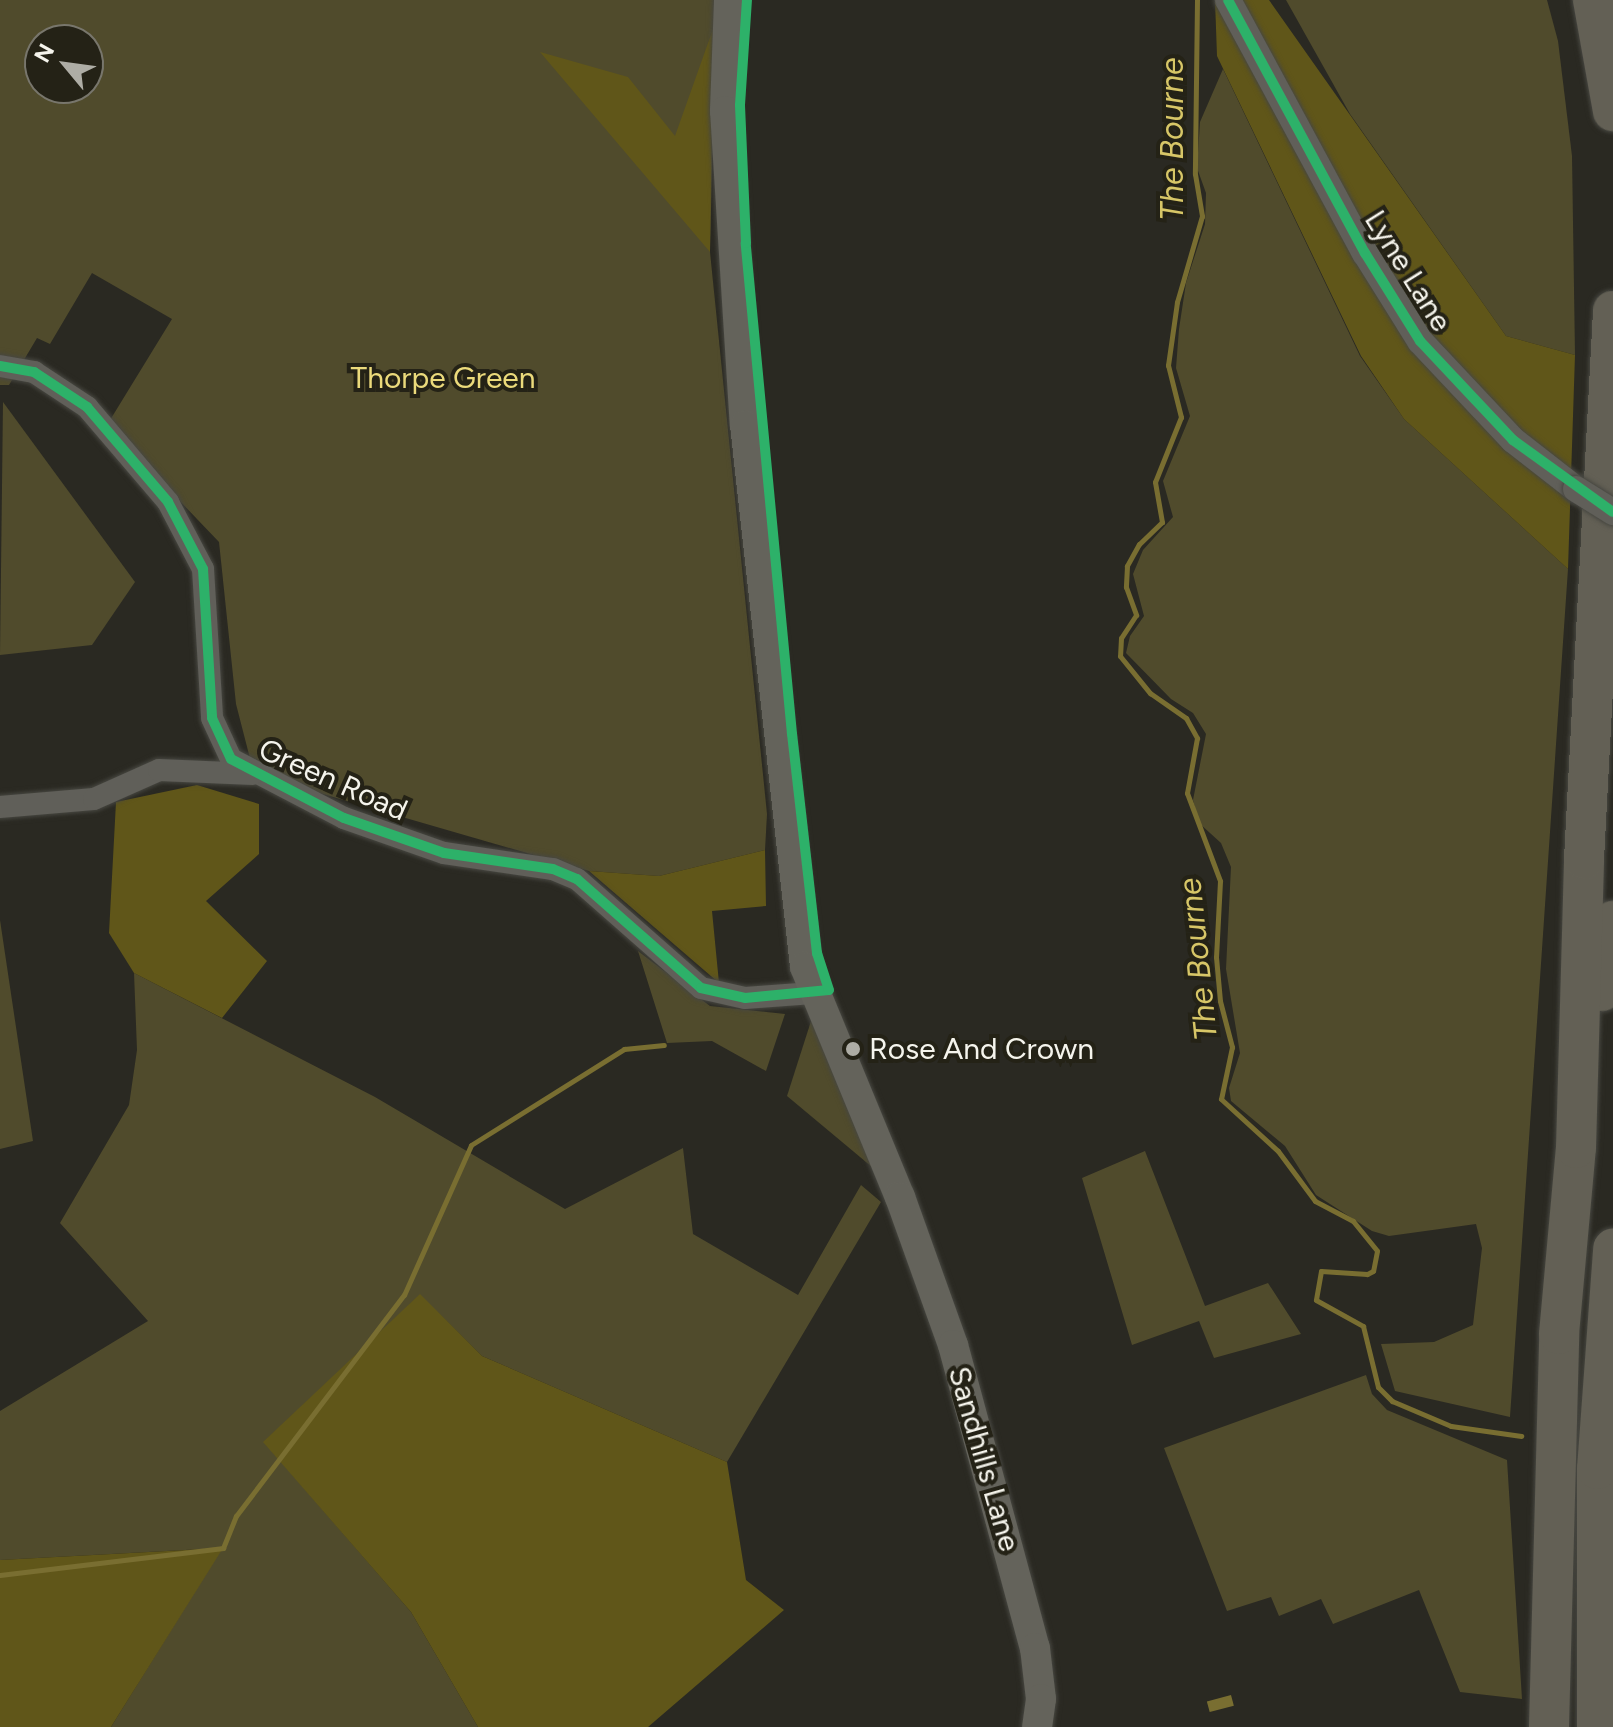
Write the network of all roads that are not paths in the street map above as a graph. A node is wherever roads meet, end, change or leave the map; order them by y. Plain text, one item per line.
1 (729, 0) edge
2 (1228, 0) edge
3 (1593, 0) edge
4 (1613, 111) edge
5 (1613, 311) edge
6 (0, 366) edge
7 (1613, 512) edge
8 (254, 774) junction
9 (0, 807) edge
10 (1613, 921) edge
11 (813, 993) junction
12 (1576, 1148) junction
13 (1613, 1249) edge
14 (1613, 1358) edge
15 (1599, 1413) junction
16 (1037, 1727) edge
17 (1549, 1727) edge
18 (1597, 1727) edge

1 - 11 main road
2 - 7 street, Lyne Lane, bridge
3 - 4 highway
5 - 12 highway
6 - 8 street, Green Road
8 - 9 street, Green Road
8 - 11 street, Green Road
10 - 12 highway
11 - 16 main road, Sandhills Lane
12 - 17 highway
13 - 15 highway
14 - 15 highway
15 - 18 highway

